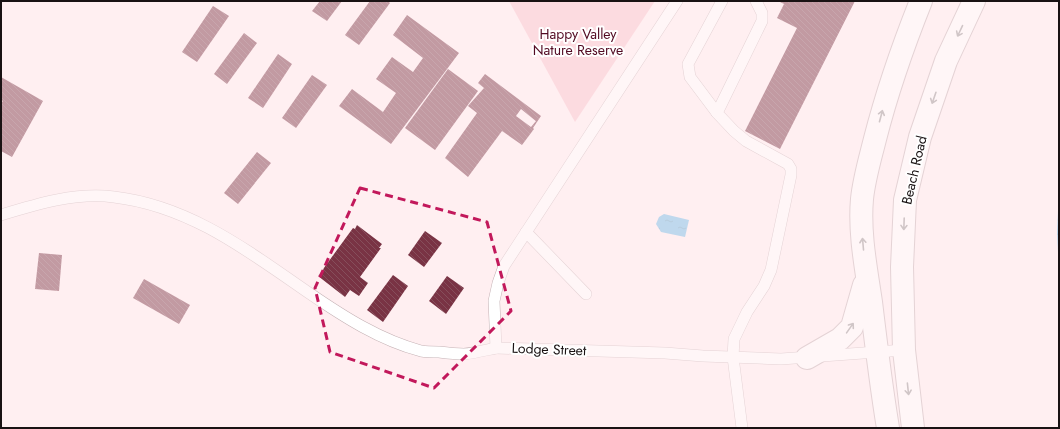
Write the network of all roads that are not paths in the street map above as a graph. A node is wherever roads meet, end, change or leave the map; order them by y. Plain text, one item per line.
1 (677, 1) edge
2 (722, 1) edge
3 (756, 1) edge
4 (921, 1) edge
5 (974, 1) edge
6 (716, 113) junction
7 (1, 215) edge
8 (526, 232) junction
9 (866, 274) junction
10 (586, 294) dead end
11 (496, 348) junction
12 (904, 350) junction
13 (876, 352) junction
14 (733, 357) junction
15 (807, 358) junction
16 (742, 428) edge
17 (888, 428) edge
18 (914, 428) edge

1 - 8 lane, Lodge Street
2 - 6 lane
3 - 6 lane
9 -> 4 main road
5 -> 12 main road, Beach Road
6 - 14 lane
7 - 11 lane
8 - 10 lane
8 - 11 lane, Lodge Street
9 - 13 main road
15 -> 9 main road
11 - 14 lane, Lodge Street
12 - 13 lane, Lodge Street
12 -> 18 main road, Beach Road
13 - 15 lane, Lodge Street
13 - 17 main road
14 - 15 lane, Lodge Street
14 - 16 lane

